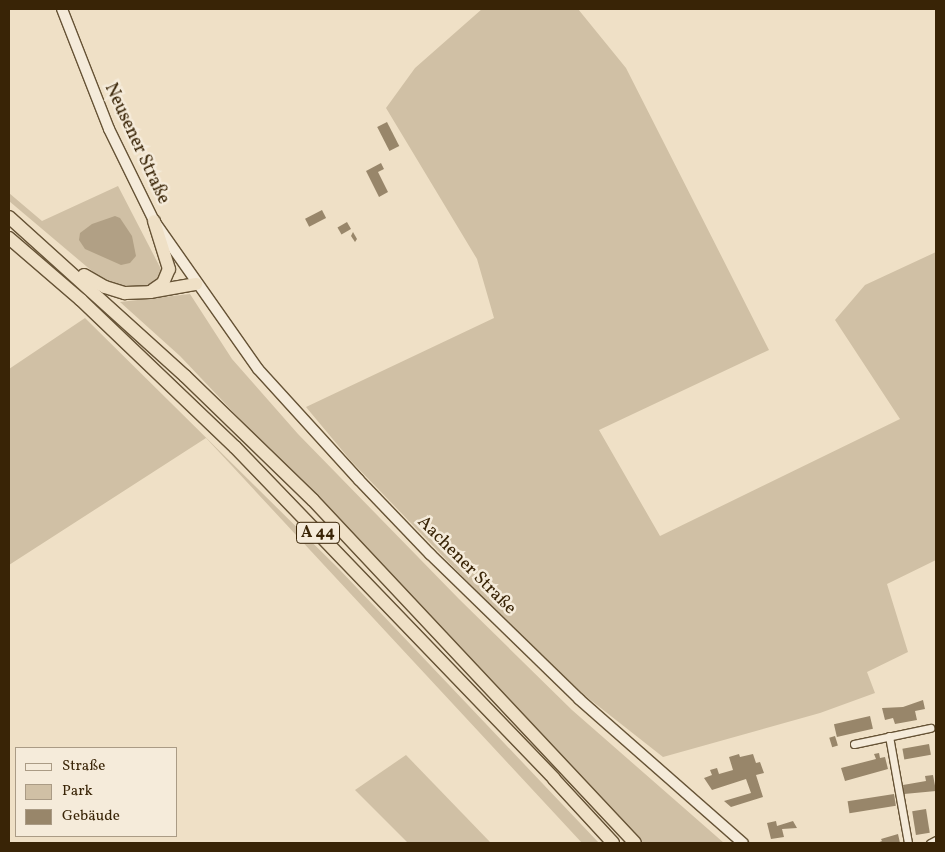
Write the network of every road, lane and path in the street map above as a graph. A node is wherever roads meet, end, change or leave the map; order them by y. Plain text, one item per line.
1 (62, 9) edge
2 (9, 217) edge
3 (154, 221) junction
4 (9, 238) edge
5 (55, 256) junction
6 (196, 284) junction
7 (150, 292) junction
8 (930, 728) dead end
9 (889, 736) junction
10 (854, 744) dead end
11 (936, 840) edge
12 (613, 843) edge
13 (635, 843) edge
14 (743, 843) edge
15 (908, 843) edge
16 (930, 843) edge

1 - 3 main road, Neusener Straße
2 - 5 highway, A 44
3 - 6 main road, Neusener Straße
3 - 7 highway
4 - 12 highway, A 44
5 - 7 highway
5 - 13 highway, A 44
6 - 7 highway
6 - 14 main road, Aachener Straße
8 - 9 street
9 - 10 street
9 - 15 street
11 - 16 street

